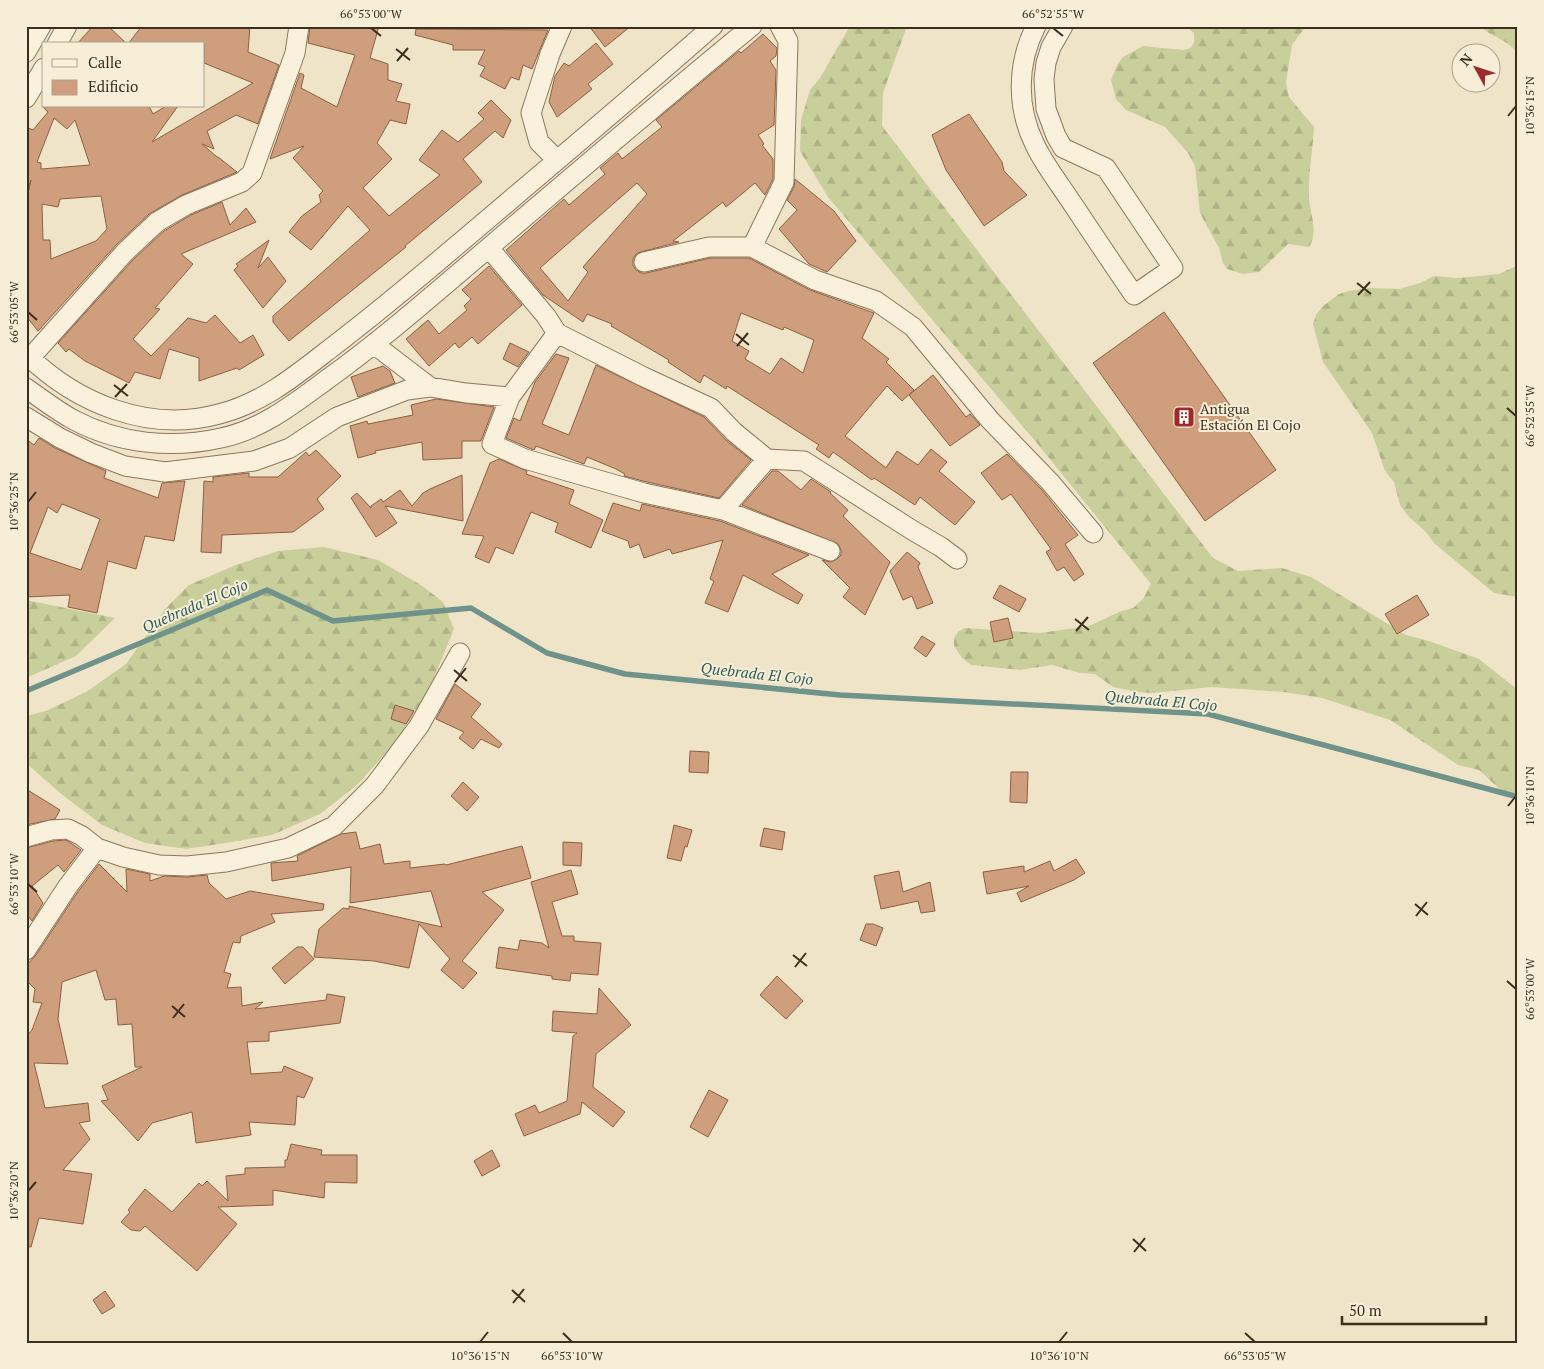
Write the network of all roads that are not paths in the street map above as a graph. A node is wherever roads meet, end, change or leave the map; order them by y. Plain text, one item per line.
1 (42, 26) edge
2 (67, 26) edge
3 (298, 26) edge
4 (562, 26) edge
5 (713, 26) edge
6 (752, 26) edge
7 (780, 26) edge
8 (1036, 26) edge
9 (1063, 26) edge
10 (58, 42) edge
11 (26, 52) edge
12 (42, 71) edge
13 (26, 98) edge
14 (557, 160) junction
15 (752, 247) junction
16 (489, 248) junction
17 (644, 262) dead end
18 (556, 333) junction
19 (375, 345) junction
20 (28, 356) edge
21 (430, 387) junction
22 (26, 388) edge
23 (510, 397) junction
24 (26, 418) edge
25 (767, 459) junction
26 (723, 510) junction
27 (1093, 533) dead end
28 (830, 551) dead end
29 (957, 559) dead end
30 (460, 653) dead end
31 (26, 837) edge
32 (97, 848) junction
33 (26, 950) edge

1 - 11 street
2 - 10 street
3 - 20 street
4 - 14 street
5 - 14 street
6 - 16 street
7 - 15 street
8 - 9 street
12 - 13 street
14 - 20 street
15 - 17 street
15 - 27 street
16 - 18 street
16 - 19 street
18 - 23 street
18 - 25 street
19 - 21 street
19 - 22 street
21 - 23 street
21 - 24 street
23 - 26 street
25 - 26 street
25 - 29 street
26 - 28 street
30 - 32 street
31 - 32 street
32 - 33 street

